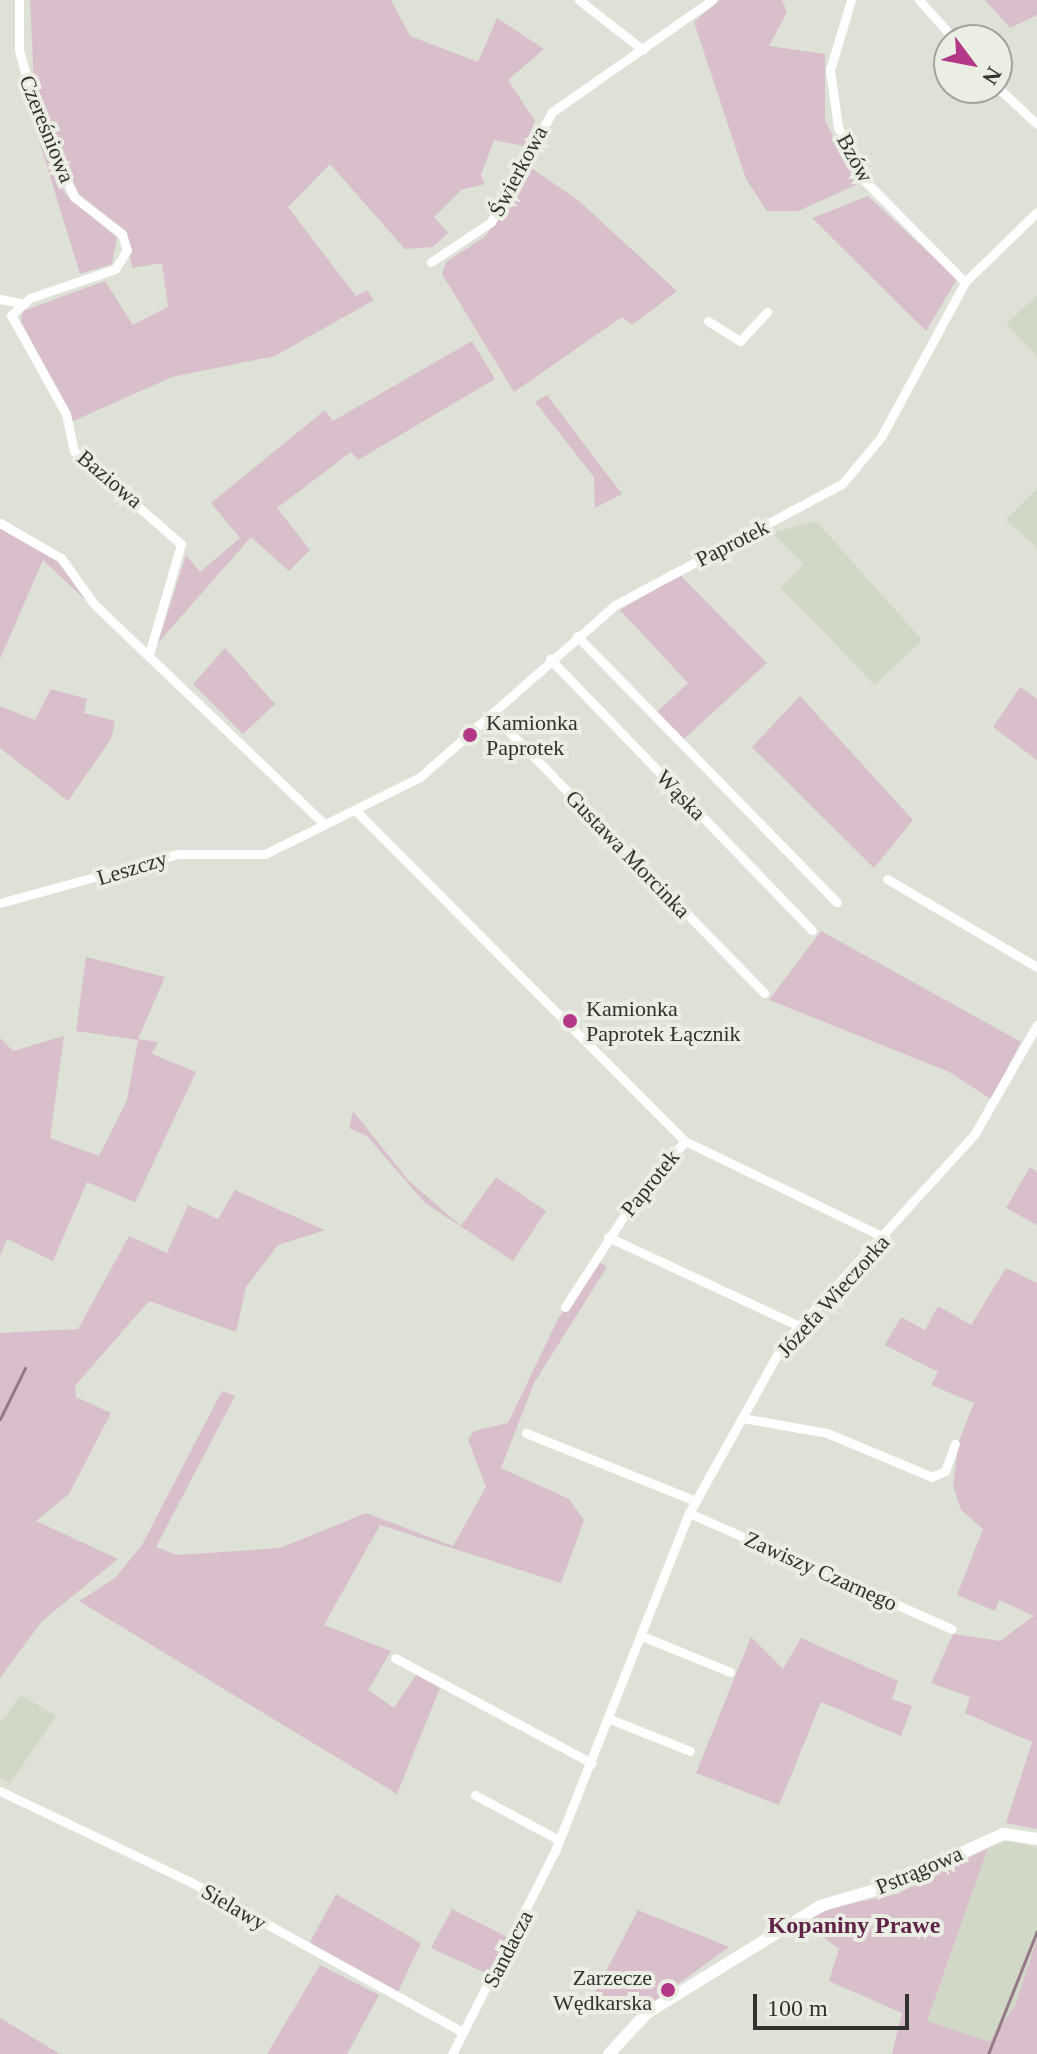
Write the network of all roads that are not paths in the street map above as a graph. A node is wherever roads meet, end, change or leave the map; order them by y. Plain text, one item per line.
1 (19, 0) edge
2 (579, 0) edge
3 (712, 0) edge
4 (851, 0) edge
5 (919, 0) edge
6 (941, 24) edge
7 (643, 50) junction
8 (1013, 102) edge
9 (1037, 124) edge
10 (1037, 212) edge
11 (431, 262) dead end
12 (965, 282) junction
13 (0, 299) edge
14 (20, 303) junction
15 (767, 312) dead end
16 (708, 321) dead end
17 (0, 523) edge
18 (577, 636) junction
19 (149, 654) junction
20 (550, 659) junction
21 (492, 714) junction
22 (356, 811) junction
23 (324, 824) junction
24 (265, 854) joint
25 (887, 879) dead end
26 (837, 902) dead end
27 (0, 904) edge
28 (812, 930) dead end
29 (1037, 967) edge
30 (764, 993) dead end
31 (1037, 1025) edge
32 (685, 1141) junction
33 (608, 1237) junction
34 (886, 1238) junction
35 (565, 1307) dead end
36 (801, 1327) junction
37 (742, 1418) junction
38 (526, 1433) dead end
39 (955, 1444) dead end
40 (696, 1501) junction
41 (689, 1513) junction
42 (657, 1587) joint
43 (952, 1629) dead end
44 (642, 1636) junction
45 (395, 1658) dead end
46 (730, 1672) dead end
47 (610, 1719) junction
48 (690, 1751) dead end
49 (592, 1763) junction
50 (0, 1791) edge
51 (475, 1795) dead end
52 (1037, 1839) edge
53 (559, 1840) junction
54 (462, 2032) junction
55 (613, 2053) edge
56 (452, 2054) edge

1 - 14 street, Czereśniowa
2 - 7 street
3 - 7 street, Świerkowa
4 - 12 street, Bzów
5 - 6 street
7 - 11 street, Świerkowa
8 - 9 street
10 - 12 street, Paprotek
12 - 18 street, Paprotek
13 - 14 street
14 - 19 street, Baziowa
15 - 16 street
17 - 19 street
18 - 20 street, Paprotek
18 - 26 street
19 - 23 street
20 - 21 street, Paprotek
20 - 28 street, Wąska
21 - 22 street, Paprotek
21 - 30 street, Gustawa Morcinka
22 - 23 street, Paprotek
22 - 32 street, Paprotek
23 - 24 street, Paprotek
24 - 27 street, Leszczy
25 - 29 street
31 - 34 street, Józefa Wieczorka
32 - 33 street, Paprotek
32 - 34 street
33 - 35 street
33 - 36 street, Paprotek
34 - 36 street, Józefa Wieczorka
36 - 37 street, Józefa Wieczorka
37 - 39 street
37 - 40 street, Józefa Wieczorka
38 - 40 street
40 - 41 street, Józefa Wieczorka
41 - 42 street, Józefa Wieczorka
41 - 43 street, Zawiszy Czarnego
42 - 44 street, Sandacza
44 - 46 street
44 - 47 street, Sandacza
45 - 49 street
47 - 48 street
47 - 49 street, Sandacza
49 - 53 street, Sandacza
50 - 54 street, Sielawy
51 - 53 street
52 - 55 street, Pstrągowa
53 - 54 street, Sandacza
54 - 56 street, Sandacza

